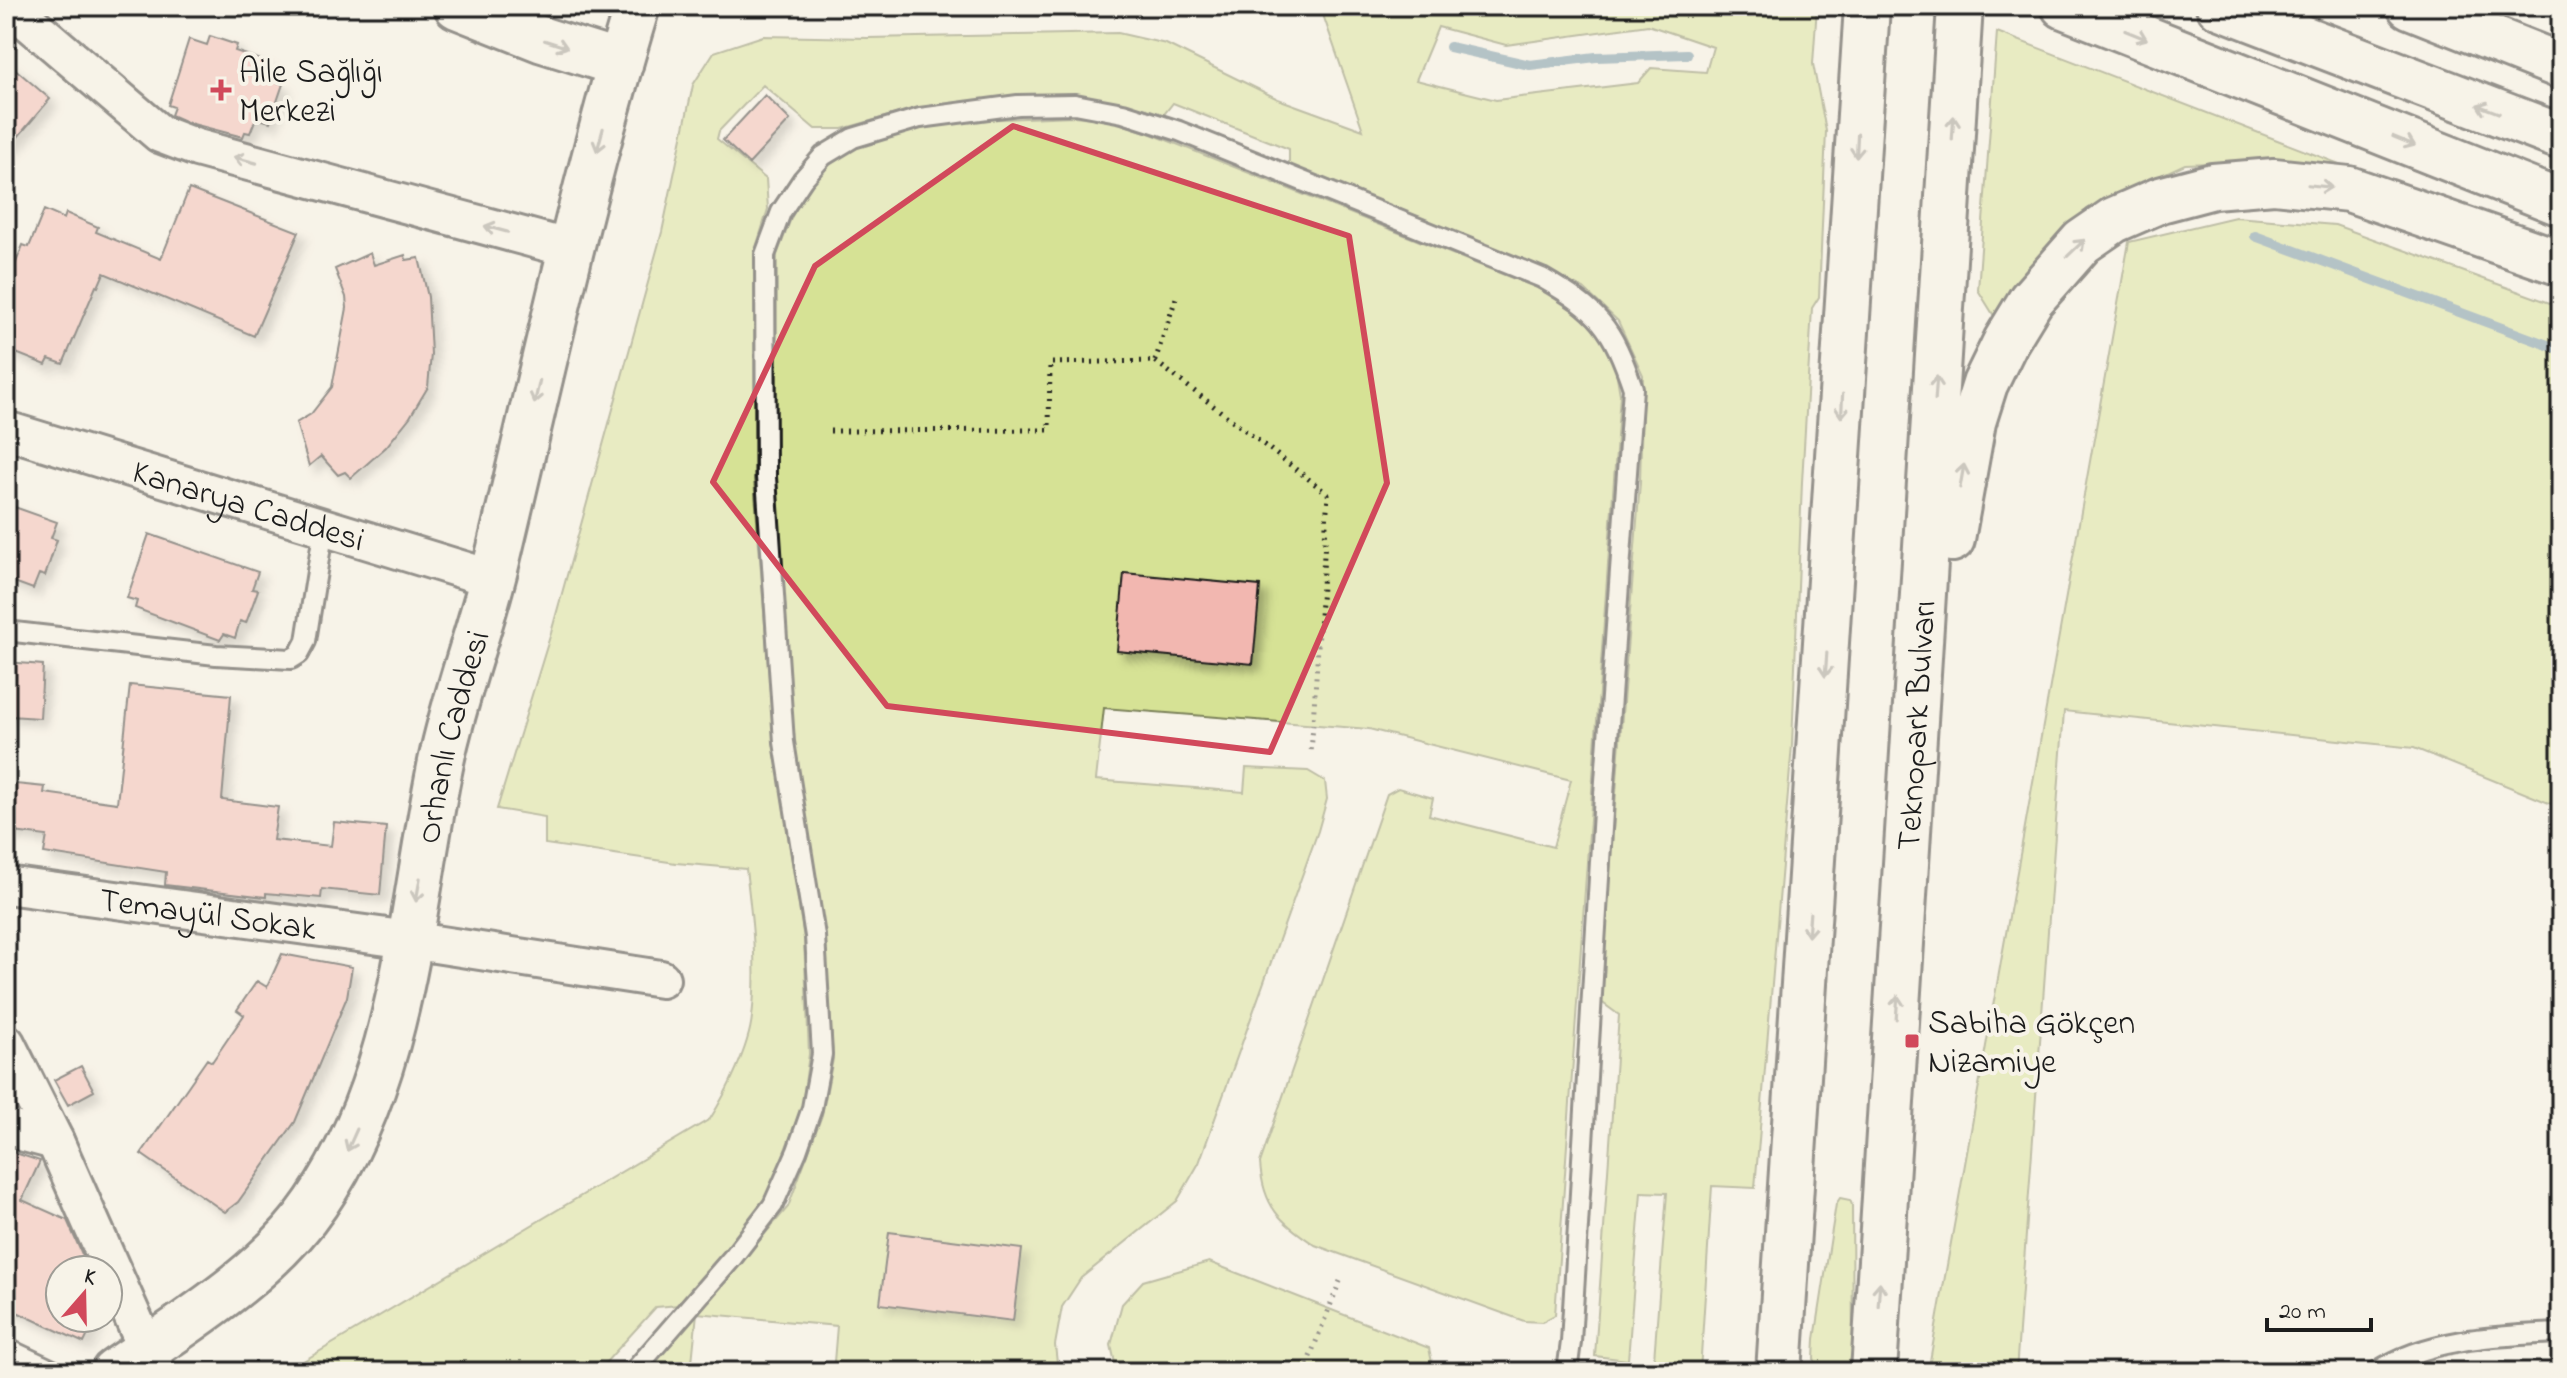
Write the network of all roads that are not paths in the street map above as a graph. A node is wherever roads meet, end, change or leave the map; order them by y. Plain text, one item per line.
1 (10, 6) edge
2 (457, 6) edge
3 (637, 6) edge
4 (1867, 6) edge
5 (1960, 6) edge
6 (2064, 6) edge
7 (2219, 6) edge
8 (2410, 6) edge
9 (620, 64) junction
10 (2561, 66) edge
11 (2561, 137) edge
12 (2561, 203) edge
13 (571, 249) junction
14 (2561, 263) edge
15 (6, 430) edge
16 (324, 527) junction
17 (493, 579) junction
18 (6, 631) edge
19 (1912, 773) junction
20 (6, 885) edge
21 (409, 940) junction
22 (661, 979) dead end
23 (6, 1043) edge
24 (6, 1128) edge
25 (55, 1141) junction
26 (2561, 1333) edge
27 (6, 1348) edge
28 (139, 1364) edge
29 (57, 1372) edge
30 (633, 1372) edge
31 (1567, 1372) edge
32 (1779, 1372) edge
33 (1874, 1372) edge
34 (2376, 1372) edge

13 -> 1 street
2 -> 9 main road
3 - 9 main road, Orhanlı Caddesi
4 -> 32 main road
19 -> 5 main road, Teknopark Bulvarı
6 -> 12 main road
11 -> 7 main road
8 - 10 main road
9 -> 13 main road, Orhanlı Caddesi
13 -> 17 main road, Orhanlı Caddesi
19 -> 14 main road
15 - 16 street, Kanarya Caddesi
16 - 17 street, Kanarya Caddesi
16 - 18 lane
17 -> 21 main road, Orhanlı Caddesi
33 -> 19 main road, Teknopark Bulvarı
20 - 21 street, Temayül Sokak
21 - 22 street, Temayül Sokak
21 -> 28 main road, Orhanlı Caddesi
23 - 25 street
24 - 25 street
25 - 28 street
26 - 34 lane
27 - 29 lane
30 - 31 lane

